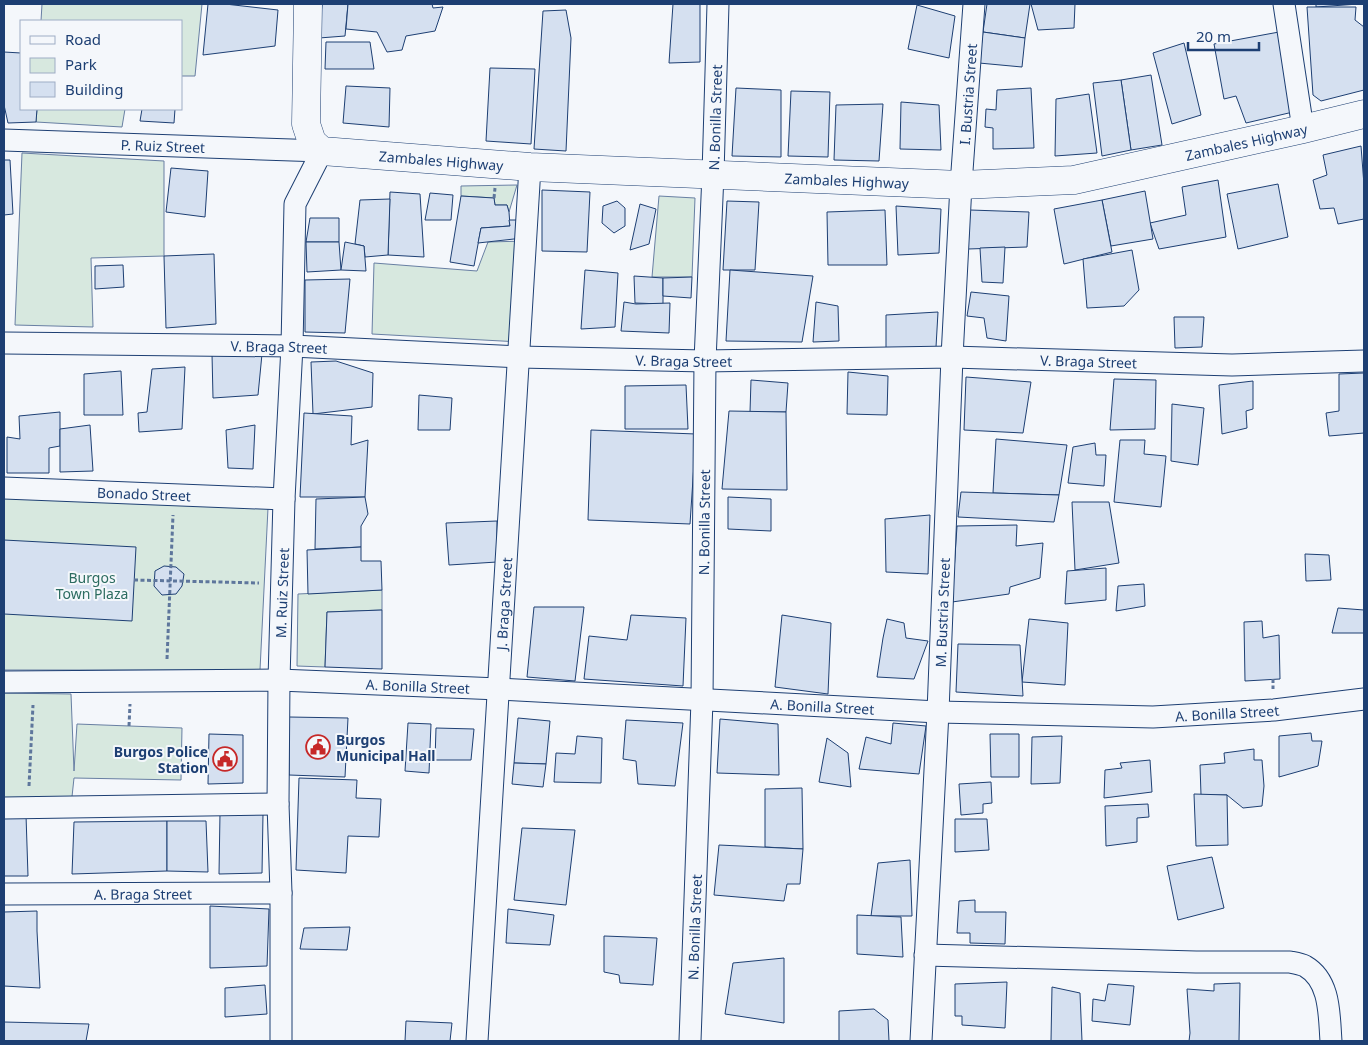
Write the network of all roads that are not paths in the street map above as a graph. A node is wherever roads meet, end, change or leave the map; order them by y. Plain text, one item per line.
1 (308, 4) edge
2 (718, 4) edge
3 (974, 4) edge
4 (1284, 4) edge
5 (1364, 114) edge
6 (1303, 129) junction
7 (4, 140) edge
8 (322, 151) junction
9 (530, 167) junction
10 (713, 174) junction
11 (961, 185) junction
12 (4, 344) edge
13 (292, 346) junction
14 (519, 357) junction
15 (952, 358) junction
16 (1364, 360) edge
17 (705, 361) junction
18 (4, 488) edge
19 (284, 499) junction
20 (279, 680) junction
21 (4, 682) edge
22 (499, 689) junction
23 (1364, 699) edge
24 (702, 700) junction
25 (938, 712) junction
26 (278, 804) junction
27 (4, 808) edge
28 (281, 893) junction
29 (4, 894) edge
30 (925, 955) junction
31 (281, 1041) edge
32 (477, 1041) edge
33 (690, 1041) edge
34 (921, 1041) edge
35 (1331, 1041) edge

1 - 8 main road
2 - 10 street, N. Bonilla Street
3 - 11 street, I. Bustria Street
4 - 6 street
5 - 6 main road, Zambales Highway
6 - 11 main road, Zambales Highway
7 - 8 street, P. Ruiz Street
8 - 9 main road, Zambales Highway
8 - 13 street, M. Ruiz Street
9 - 10 main road, Zambales Highway
9 - 14 street, J. Braga Street
10 - 11 main road, Zambales Highway
10 - 17 street, N. Bonilla Street
11 - 15 street, M. Bustria Street
12 - 13 street, V. Braga Street
13 - 14 street, V. Braga Street
13 - 19 street, M. Ruiz Street
14 - 17 street, V. Braga Street
14 - 22 street, J. Braga Street
15 - 16 street, V. Braga Street
15 - 17 street, V. Braga Street
15 - 25 street, M. Bustria Street
17 - 24 street, N. Bonilla Street
18 - 19 street, Bonado Street
19 - 20 street, M. Ruiz Street
20 - 21 street, A. Bonilla Street
20 - 22 street, A. Bonilla Street
20 - 26 street, M. Ruiz Street
22 - 24 street, A. Bonilla Street
22 - 32 street, J. Braga Street
23 - 25 street, A. Bonilla Street
24 - 25 street, A. Bonilla Street
24 - 33 street, N. Bonilla Street
25 - 30 street, M. Bustria Street
26 - 27 street
26 - 28 street, M. Ruiz Street
28 - 29 street, A. Braga Street
28 - 31 street, M. Ruiz Street
30 - 34 street, M. Bustria Street
30 - 35 street

